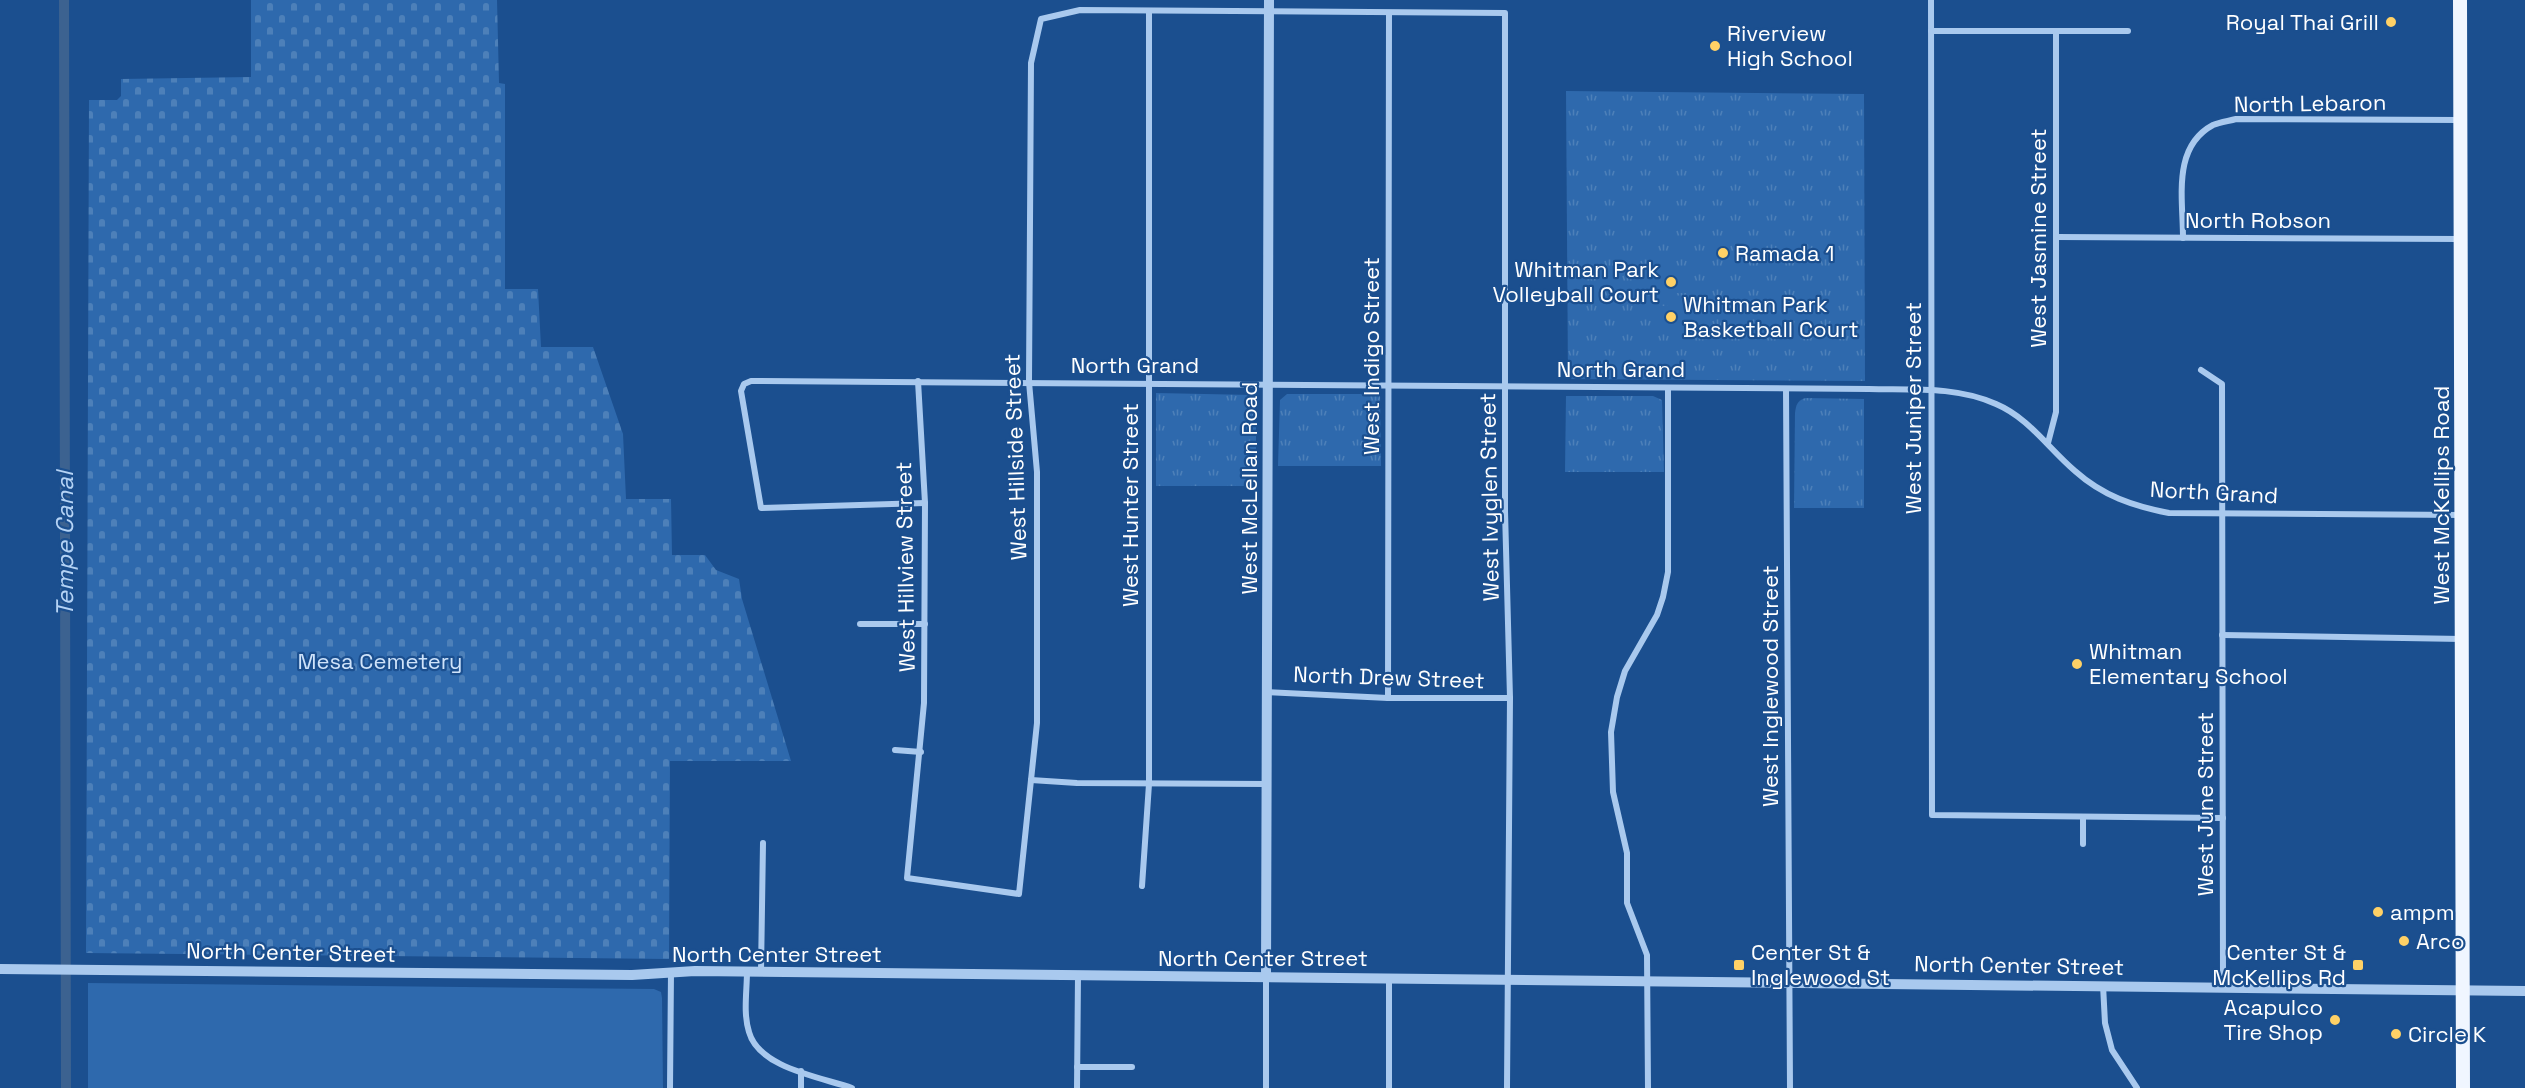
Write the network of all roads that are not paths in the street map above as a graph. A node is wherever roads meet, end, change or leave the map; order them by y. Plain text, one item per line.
1 (1930, 0) edge
2 (2460, 0) edge
3 (1269, 6) edge
4 (1149, 11) junction
5 (1389, 14) junction
6 (1930, 31) junction
7 (2056, 31) junction
8 (2128, 32) dead end
9 (2461, 120) junction
10 (2056, 237) junction
11 (2182, 238) junction
12 (2461, 239) junction
13 (2201, 370) dead end
14 (918, 381) junction
15 (1029, 382) junction
16 (1148, 383) junction
17 (1269, 384) junction
18 (1389, 385) junction
19 (1505, 386) junction
20 (1668, 388) junction
21 (1786, 389) junction
22 (1931, 390) junction
23 (2048, 443) junction
24 (925, 503) junction
25 (2223, 513) junction
26 (2462, 515) junction
27 (860, 624) dead end
28 (925, 624) junction
29 (2223, 635) junction
30 (2462, 639) junction
31 (1267, 692) junction
32 (1388, 698) junction
33 (1510, 698) junction
34 (896, 750) dead end
35 (921, 752) junction
36 (1031, 780) junction
37 (1149, 784) junction
38 (1267, 784) junction
39 (2083, 817) junction
40 (2223, 818) junction
41 (763, 843) dead end
42 (2083, 844) dead end
43 (1142, 886) dead end
44 (1019, 894) joint
45 (0, 969) edge
46 (747, 971) junction
47 (670, 972) junction
48 (761, 972) junction
49 (1078, 976) junction
50 (1266, 977) junction
51 (1389, 978) junction
52 (1507, 980) junction
53 (1647, 981) junction
54 (1790, 982) junction
55 (2103, 985) junction
56 (2223, 987) junction
57 (2463, 990) junction
58 (2525, 991) edge
59 (1077, 1067) junction
60 (1132, 1067) dead end
61 (801, 1071) junction
62 (670, 1088) edge
63 (801, 1088) edge
64 (852, 1088) edge
65 (1077, 1088) edge
66 (1266, 1088) edge
67 (1389, 1088) edge
68 (1507, 1088) edge
69 (1648, 1088) edge
70 (1790, 1088) edge
71 (2138, 1088) edge
72 (2463, 1088) edge

1 - 6 street, West Juniper Street
2 - 9 main road, West McKellips Road
3 - 4 street
3 - 5 street
3 - 17 street, West McLellan Road
4 - 15 street, West Hillside Street
4 - 16 street, West Hunter Street
5 - 18 street, West Indigo Street
5 - 19 street, West Ivyglen Street
6 - 7 street
6 - 22 street, West Juniper Street
7 - 8 street
7 - 10 street, West Jasmine Street
9 - 11 street, North Lebaron
9 - 12 main road, West McKellips Road
10 - 11 street, North Robson
10 - 23 street, West Jasmine Street
11 - 12 street, North Robson
12 - 26 main road, West McKellips Road
13 - 25 street, West June Street
14 - 15 street, North Grand
14 - 24 street, West Hillview Street
14 - 24 street, North Grand
15 - 16 street, North Grand
15 - 36 street, West Hillside Street
16 - 17 street, North Grand
16 - 37 street, West Hunter Street
17 - 18 street, North Grand
17 - 31 street, West McLellan Road
18 - 19 street, North Grand
18 - 32 street, West Indigo Street
19 - 20 street, North Grand
19 - 33 street, West Ivyglen Street
20 - 21 street, North Grand
20 - 53 street
21 - 22 street, North Grand
21 - 54 street, West Inglewood Street
22 - 23 street, North Grand
22 - 39 street, West Juniper Street
23 - 25 street, North Grand
24 - 28 street, West Hillview Street
25 - 26 street, North Grand
25 - 29 street, West June Street
26 - 30 main road, West McKellips Road
27 - 28 street
28 - 35 street, West Hillview Street
29 - 30 street
29 - 40 street, West June Street
30 - 57 main road, West McKellips Road
31 - 32 street, North Drew Street
31 - 38 street, West McLellan Road
32 - 33 street, North Drew Street
33 - 52 street, West Ivyglen Street
34 - 35 street
35 - 44 street, West Hillview Street
36 - 37 street
36 - 44 street, West Hillside Street
37 - 38 street
37 - 43 street, West Hunter Street
38 - 50 street, West McLellan Road
39 - 40 street
39 - 42 street
40 - 56 street, West June Street
41 - 48 street
45 - 47 street, North Center Street
46 - 47 street, North Center Street
46 - 48 street, North Center Street
46 - 61 street
47 - 62 street
48 - 49 street, North Center Street
49 - 50 street, North Center Street
49 - 59 street
50 - 51 street, North Center Street
50 - 66 street
51 - 52 street, North Center Street
51 - 67 street
52 - 53 street, North Center Street
52 - 68 street, West Ivyglen Street
53 - 54 street, North Center Street
53 - 69 street
54 - 55 street, North Center Street
54 - 70 street, West Inglewood Street
55 - 56 street, North Center Street
55 - 71 street
56 - 57 street, North Center Street
57 - 58 street, North Center Street
57 - 72 main road, West McKellips Road
59 - 60 street
59 - 65 street
61 - 63 street
61 - 64 street

